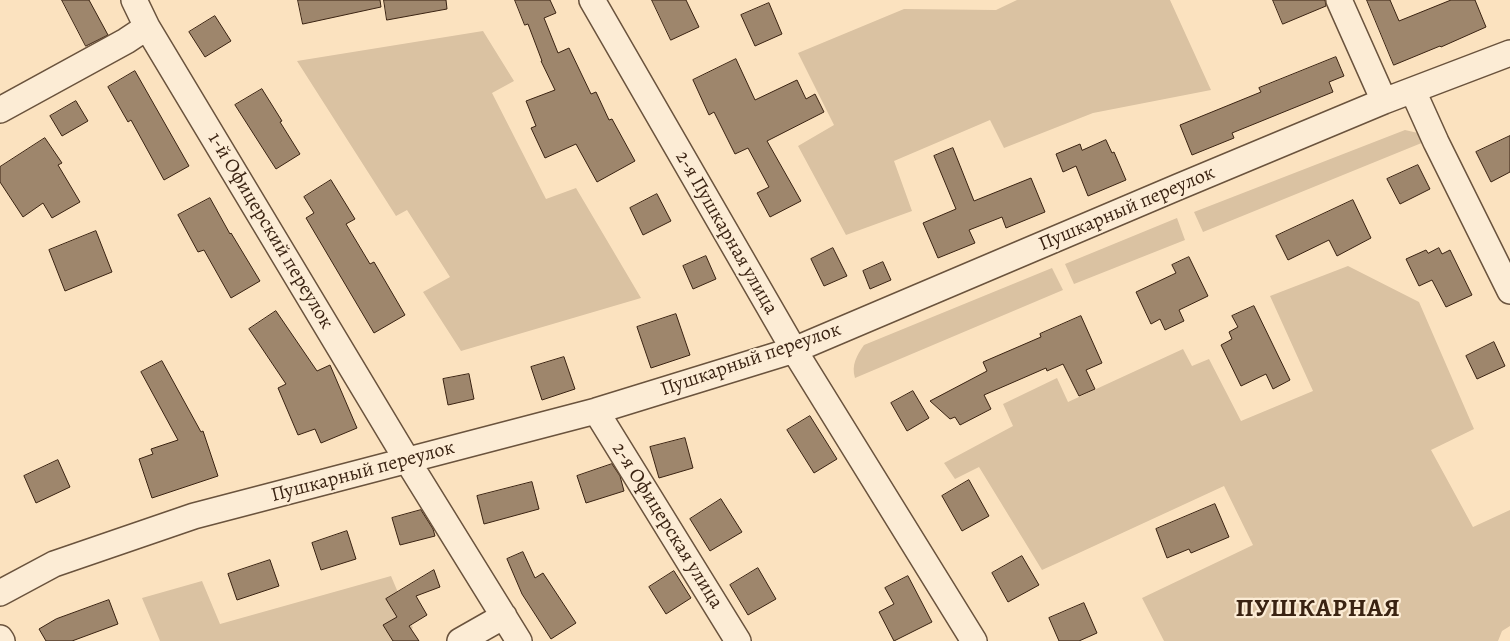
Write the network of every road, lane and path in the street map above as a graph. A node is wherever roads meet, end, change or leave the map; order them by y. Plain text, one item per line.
1 (592, 0) edge
2 (1340, 0) edge
3 (143, 8) edge
4 (1510, 53) edge
5 (1412, 91) junction
6 (1384, 101) junction
7 (0, 110) edge
8 (1510, 291) edge
9 (794, 350) junction
10 (596, 411) junction
11 (407, 460) junction
12 (0, 593) edge
13 (504, 616) junction
14 (460, 641) edge
15 (519, 641) edge
16 (738, 641) edge
17 (974, 641) edge

1 - 9 street, 2-я Пушкарная улица
2 - 6 street
3 - 7 street
3 - 11 street, 1-й Офицерский переулок
4 - 5 street, Пушкарный переулок
5 - 6 street, Пушкарный переулок
5 - 8 street
6 - 9 street, Пушкарный переулок
9 - 10 street, Пушкарный переулок
9 - 17 street, 2-я Пушкарная улица
10 - 11 street, Пушкарный переулок
10 - 16 street, 2-я Офицерская улица
11 - 12 street, Пушкарный переулок
11 - 13 street, 1-й Офицерский переулок
13 - 14 street
13 - 15 street, 1-й Офицерский переулок

